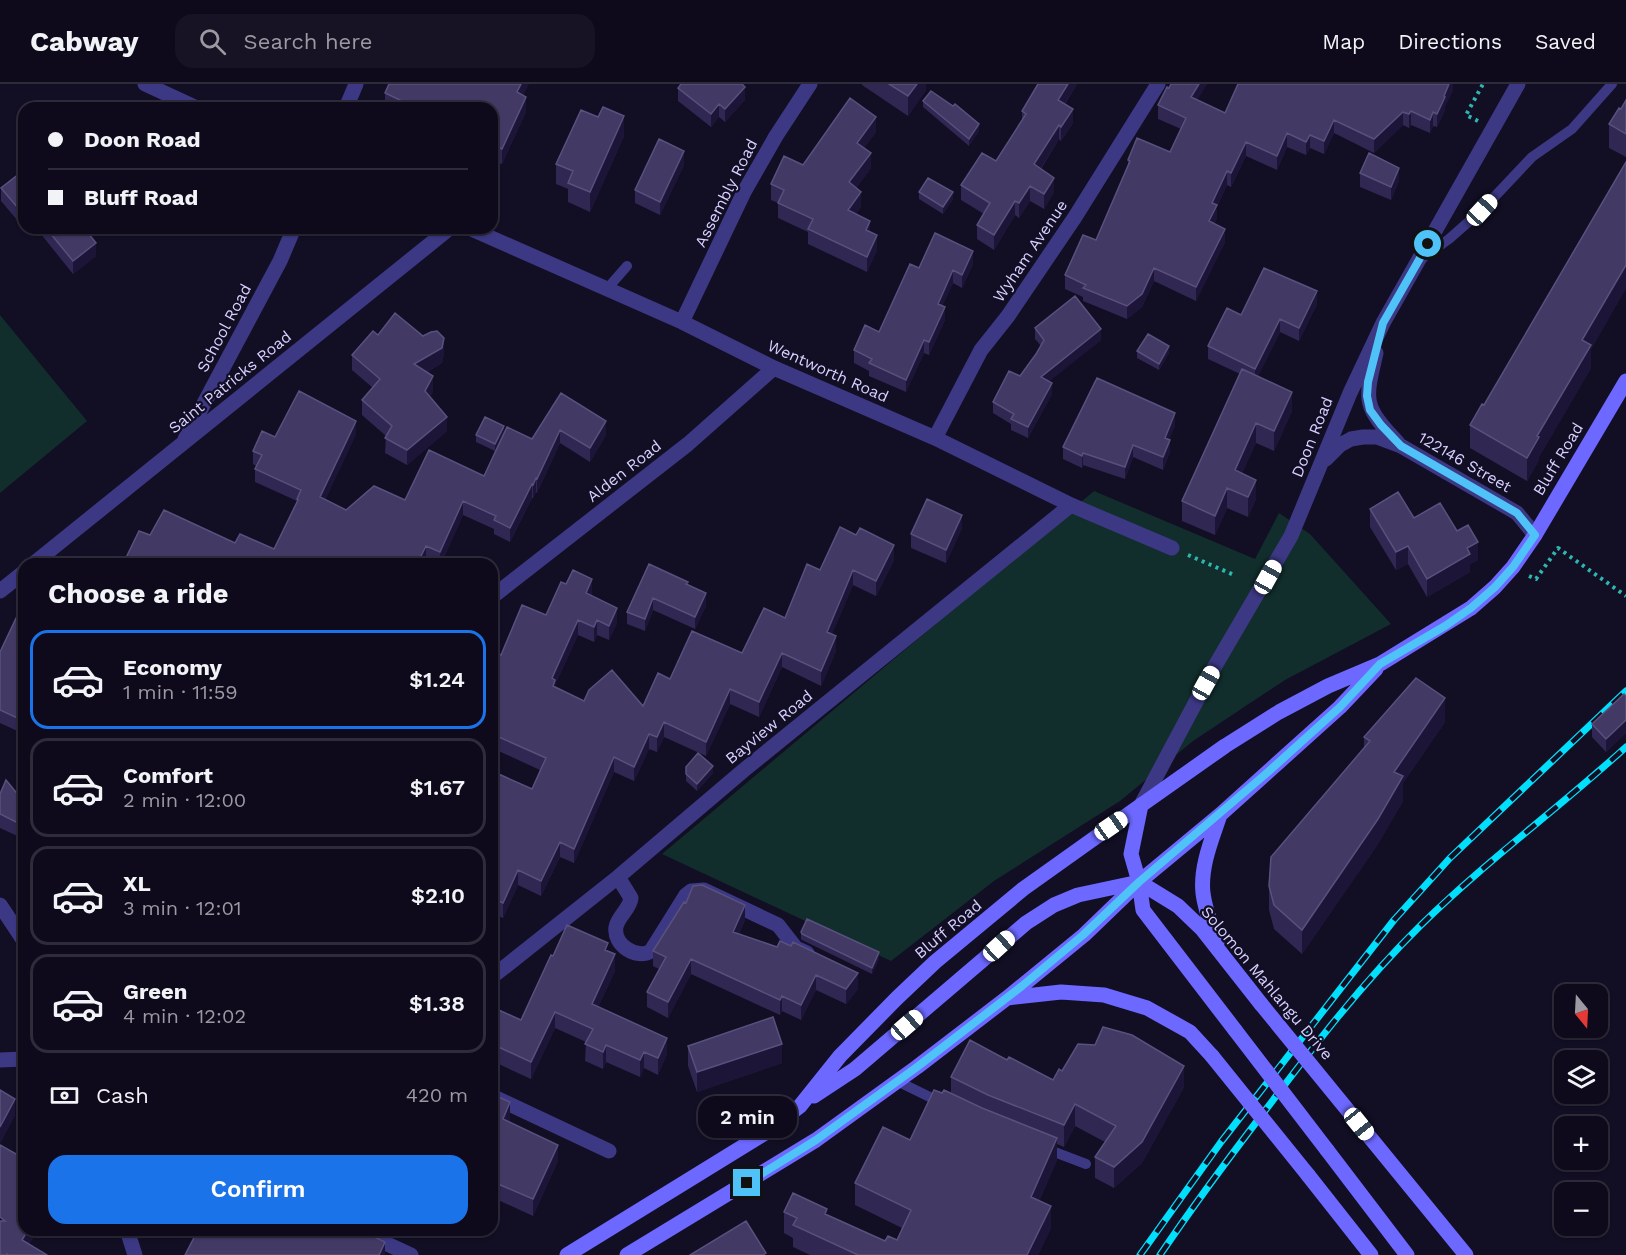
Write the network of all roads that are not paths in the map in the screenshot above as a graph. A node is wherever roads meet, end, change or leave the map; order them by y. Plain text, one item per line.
1 (145, 84) edge
2 (356, 84) edge
3 (810, 84) edge
4 (1158, 84) edge
5 (1518, 84) edge
6 (1612, 84) edge
7 (184, 102) edge
8 (348, 102) edge
9 (291, 234) edge
10 (443, 234) edge
11 (482, 234) edge
12 (1419, 261) junction
13 (627, 266) dead end
14 (606, 290) junction
15 (682, 322) junction
16 (1383, 323) junction
17 (774, 368) junction
18 (1626, 381) edge
19 (935, 438) junction
20 (182, 444) junction
21 (1401, 446) junction
22 (1322, 462) junction
23 (1071, 505) junction
24 (1535, 535) junction
25 (1172, 548) road end
26 (40, 558) edge
27 (18, 577) edge
28 (0, 591) edge
29 (498, 592) edge
30 (1380, 664) junction
31 (1141, 805) junction
32 (1221, 814) junction
33 (618, 877) junction
34 (1139, 882) junction
35 (0, 905) edge
36 (18, 932) edge
37 (1221, 954) junction
38 (817, 958) edge
39 (498, 972) edge
40 (1007, 998) junction
41 (18, 1059) edge
42 (0, 1060) edge
43 (897, 1081) junction
44 (498, 1099) edge
45 (800, 1106) junction
46 (954, 1108) edge
47 (1038, 1145) edge
48 (609, 1151) dead end
49 (1086, 1164) dead end
50 (129, 1236) edge
51 (370, 1236) edge
52 (135, 1255) edge
53 (411, 1255) edge
54 (567, 1255) edge
55 (627, 1255) edge
56 (1371, 1255) edge
57 (1407, 1255) edge
58 (1466, 1255) edge

1 - 7 street
2 - 8 street
3 - 15 street, Assembly Road
4 - 19 street, Wyham Avenue
5 - 12 street, Doon Road
6 - 12 lane
9 - 20 street, School Road
10 - 20 street, Saint Patricks Road
11 - 14 street, Wentworth Road
12 - 16 street, Doon Road
13 - 14 lane
14 - 15 street, Wentworth Road
15 - 17 street, Wentworth Road
16 - 21 street, 122146 Street
16 - 22 street, Doon Road
17 - 19 street, Wentworth Road
17 - 29 street, Alden Road
18 - 24 main road, Bluff Road
19 - 23 street, Wentworth Road
20 - 26 street, Saint Patricks Road
21 - 22 street, 122146 Street
21 - 24 street, 122146 Street
22 - 31 street, Doon Road
23 - 25 street, Wentworth Road
23 - 33 street, Bayview Road
24 - 30 main road, Bluff Road
27 - 28 street
30 - 31 main road, Bluff Road
30 - 32 main road, Bluff Road
31 - 34 main road
31 - 45 main road, Bluff Road
32 - 34 main road, Bluff Road
32 - 37 main road
33 - 38 street
33 - 39 street, Bayview Road
34 - 37 main road, Solomon Mahlangu Drive
34 - 40 main road, Bluff Road
34 - 45 main road
34 - 57 main road, bridge
35 - 36 street
37 - 58 main road, Solomon Mahlangu Drive, bridge
40 - 43 main road, Bluff Road
40 - 56 main road, bridge
41 - 42 street
43 - 46 lane
43 - 55 main road, Bluff Road
44 - 48 street
45 - 54 main road, Bluff Road
47 - 49 lane
50 - 52 street
51 - 53 street

